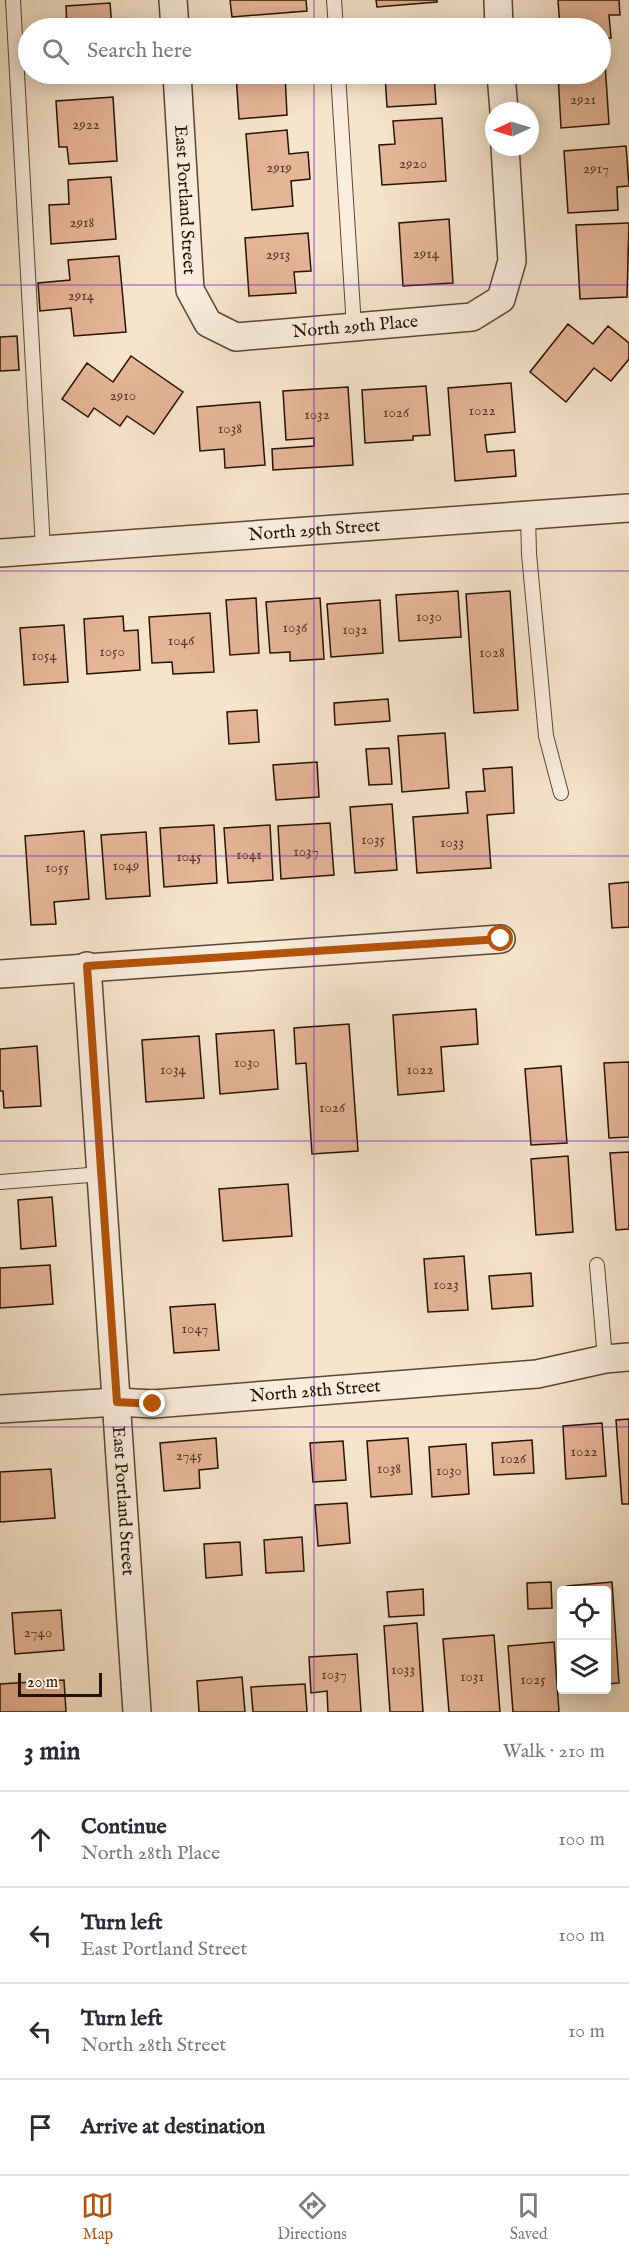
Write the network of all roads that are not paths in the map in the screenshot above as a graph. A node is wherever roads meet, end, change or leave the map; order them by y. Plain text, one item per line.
1 (13, 0) edge
2 (173, 0) edge
3 (334, 0) edge
4 (498, 0) edge
5 (174, 18) edge
6 (335, 18) edge
7 (499, 18) edge
8 (178, 84) edge
9 (339, 84) edge
10 (502, 84) edge
11 (503, 102) edge
12 (506, 156) edge
13 (208, 323) joint
14 (354, 327) junction
15 (629, 508) edge
16 (528, 515) junction
17 (43, 549) junction
18 (0, 553) edge
19 (561, 793) dead end
20 (501, 939) dead end
21 (87, 966) junction
22 (0, 974) edge
23 (102, 1174) junction
24 (0, 1182) edge
25 (597, 1266) dead end
26 (617, 1358) edge
27 (117, 1402) junction
28 (0, 1409) edge
29 (136, 1712) edge

1 - 17 lane
2 - 5 street
3 - 6 lane
4 - 7 street
8 - 13 street, East Portland Street
9 - 14 lane
10 - 11 street
12 - 14 street, North 29th Place
13 - 14 street, North 29th Place
15 - 16 street, North 29th Street
16 - 17 street, North 29th Street
16 - 19 lane
17 - 18 street, North 29th Street
20 - 21 street
21 - 22 street
21 - 23 street, East Portland Street
23 - 24 lane
23 - 27 street, East Portland Street
25 - 26 lane
26 - 27 street, North 28th Street
27 - 28 street, North 28th Street
27 - 29 street, East Portland Street

